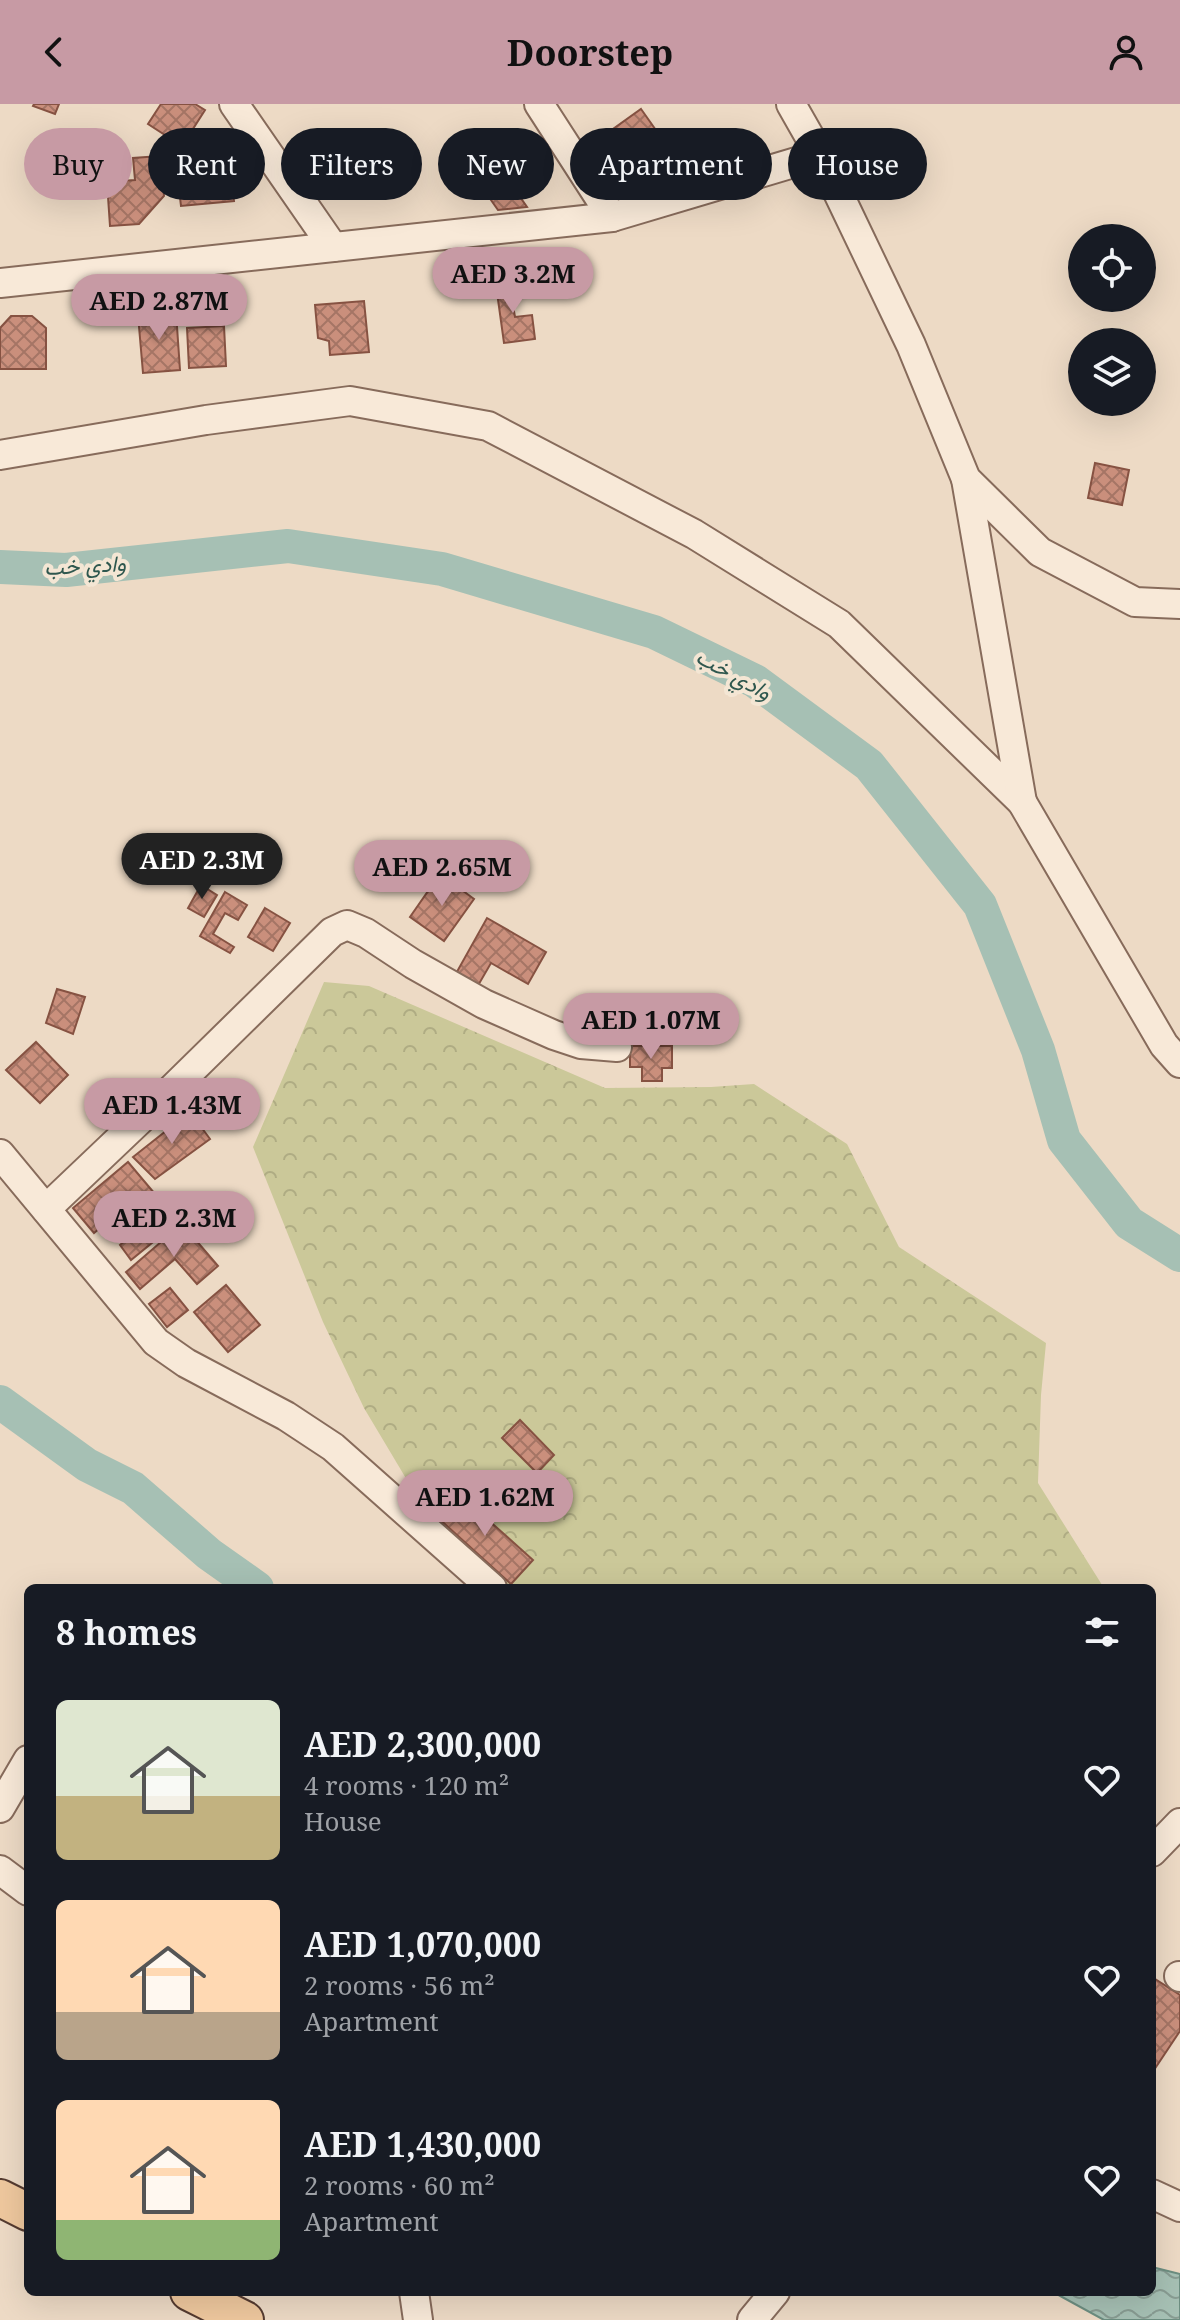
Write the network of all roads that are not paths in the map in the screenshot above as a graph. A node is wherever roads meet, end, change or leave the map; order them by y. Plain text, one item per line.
1 (234, 104) edge
2 (539, 104) edge
3 (791, 104) edge
4 (805, 128) edge
5 (788, 165) edge
6 (842, 200) edge
7 (612, 217) junction
8 (333, 247) junction
9 (0, 283) edge
10 (0, 455) edge
11 (966, 479) junction
12 (1180, 604) edge
13 (1022, 802) junction
14 (617, 1047) dead end
15 (1180, 1063) edge
16 (0, 1154) edge
17 (46, 1209) junction
18 (487, 1584) edge
19 (24, 1767) edge
20 (0, 1808) edge
21 (1180, 1823) edge
22 (1156, 1848) edge
23 (0, 1870) edge
24 (24, 1888) edge
25 (1156, 2196) edge
26 (0, 2198) edge
27 (1180, 2207) edge
28 (24, 2210) edge
29 (197, 2296) edge
30 (415, 2296) edge
31 (772, 2296) edge
32 (245, 2320) edge
33 (418, 2320) edge
34 (752, 2320) edge

1 - 8 street
2 - 7 street
3 - 4 street
5 - 7 street
6 - 11 street
7 - 8 street
8 - 9 street
10 - 13 street
11 - 12 street
11 - 13 street
13 - 15 street
14 - 17 street
16 - 17 street
17 - 18 street
19 - 20 street
21 - 22 street
23 - 24 street
25 - 27 street
26 - 28 main road
29 - 32 main road
30 - 33 street
31 - 34 street

